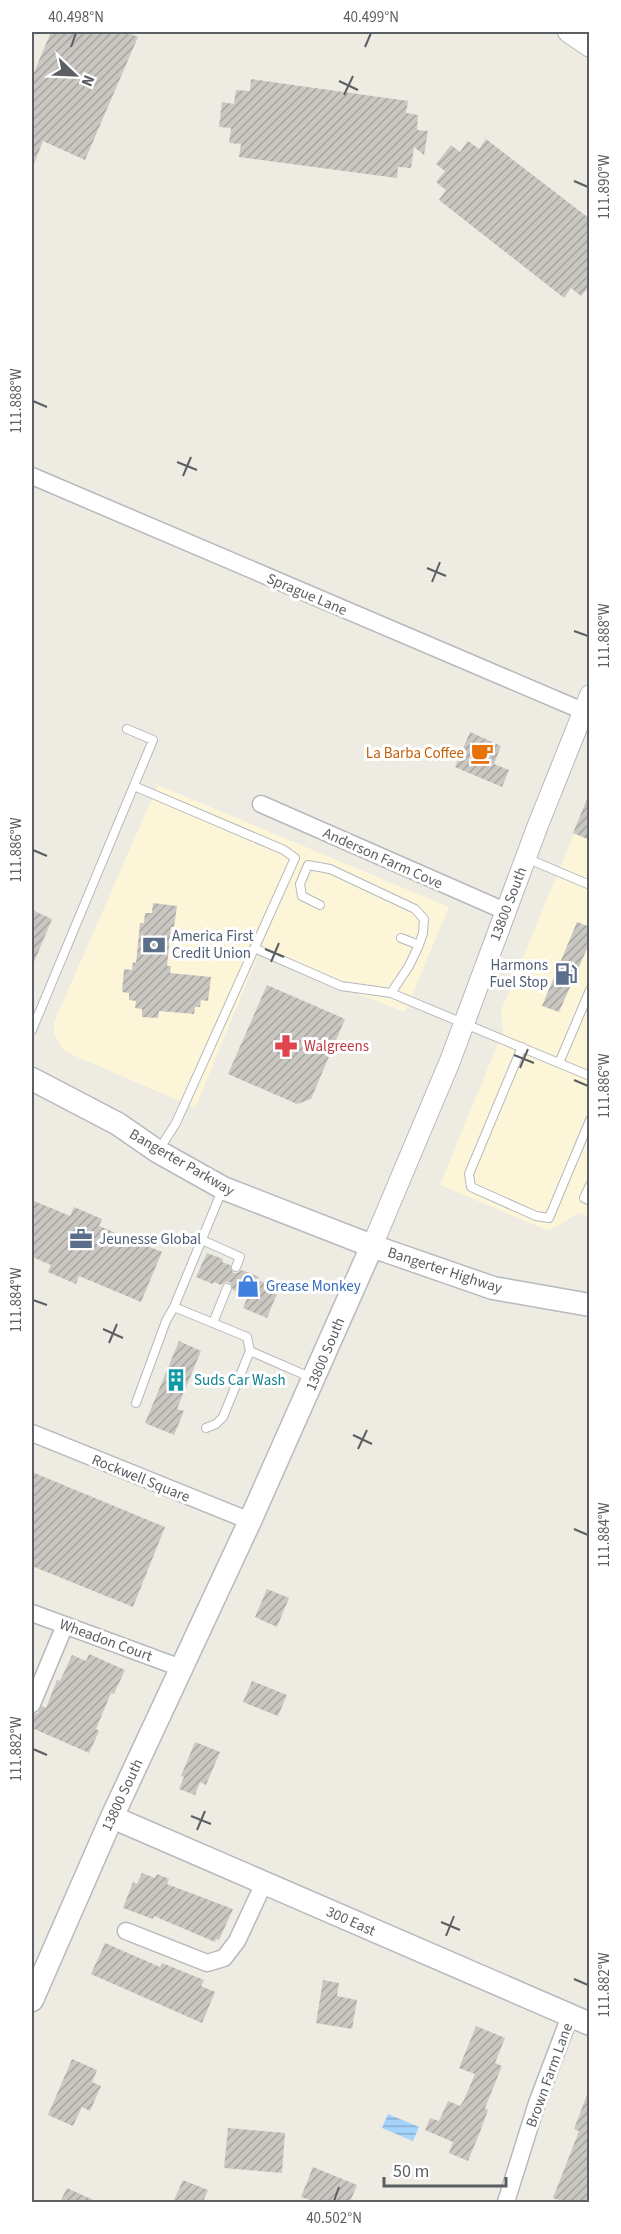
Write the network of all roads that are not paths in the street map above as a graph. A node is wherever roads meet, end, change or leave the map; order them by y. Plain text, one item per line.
1 (568, 32) edge
2 (590, 47) edge
3 (32, 476) edge
4 (586, 703) edge
5 (127, 729) dead end
6 (134, 786) junction
7 (261, 804) dead end
8 (295, 858) junction
9 (525, 858) junction
10 (309, 865) junction
11 (590, 885) edge
12 (320, 905) dead end
13 (506, 911) junction
14 (401, 938) dead end
15 (418, 945) junction
16 (254, 948) junction
17 (590, 990) edge
18 (391, 993) junction
19 (464, 1023) junction
20 (32, 1030) edge
21 (522, 1047) junction
22 (559, 1063) junction
23 (590, 1076) edge
24 (32, 1079) edge
25 (590, 1120) edge
26 (157, 1151) junction
27 (590, 1185) edge
28 (223, 1188) junction
29 (590, 1201) edge
30 (201, 1240) junction
31 (372, 1246) junction
32 (236, 1267) dead end
33 (227, 1288) dead end
34 (590, 1305) edge
35 (174, 1307) junction
36 (213, 1323) junction
37 (250, 1351) junction
38 (314, 1379) junction
39 (136, 1403) dead end
40 (206, 1428) dead end
41 (32, 1433) edge
42 (250, 1521) junction
43 (32, 1613) edge
44 (65, 1625) junction
45 (181, 1668) junction
46 (32, 1704) edge
47 (112, 1817) junction
48 (264, 1883) junction
49 (126, 1930) dead end
50 (32, 2000) edge
51 (580, 2020) edge
52 (506, 2202) edge

1 - 2 street
3 - 4 street, Sprague Lane
4 - 9 street, 13800 South
5 - 6 lane
6 - 8 lane
6 - 20 lane
7 - 13 street, Anderson Farm Cove
8 - 10 lane
8 - 16 lane
9 - 11 lane
9 - 13 street, 13800 South
10 - 12 lane
10 - 15 lane
13 - 19 street, 13800 South
14 - 15 lane
15 - 18 lane
16 - 18 lane
16 - 26 lane
17 - 22 lane
18 - 19 lane
19 - 21 lane
19 - 31 street, 13800 South
21 - 22 lane
21 - 25 lane
22 - 23 lane
24 - 26 main road, Bangerter Parkway
26 - 28 main road, Bangerter Parkway
27 - 29 lane
28 - 30 lane
28 - 31 main road, Bangerter Parkway
30 - 32 lane
30 - 35 lane
31 - 34 main road, Bangerter Highway
31 - 38 main road, 13800 South
33 - 36 lane
35 - 36 lane
35 - 39 lane
36 - 37 lane
37 - 38 lane
37 - 40 lane
38 - 42 main road, 13800 South
41 - 42 street, Rockwell Square
42 - 45 main road, 13800 South
43 - 44 street, Wheadon Court
44 - 45 street, Wheadon Court
44 - 46 street
45 - 47 main road, 13800 South
47 - 48 main road, 300 East
47 - 50 main road, 13800 South
48 - 49 street
48 - 51 main road, 300 East
51 - 52 street, Brown Farm Lane

